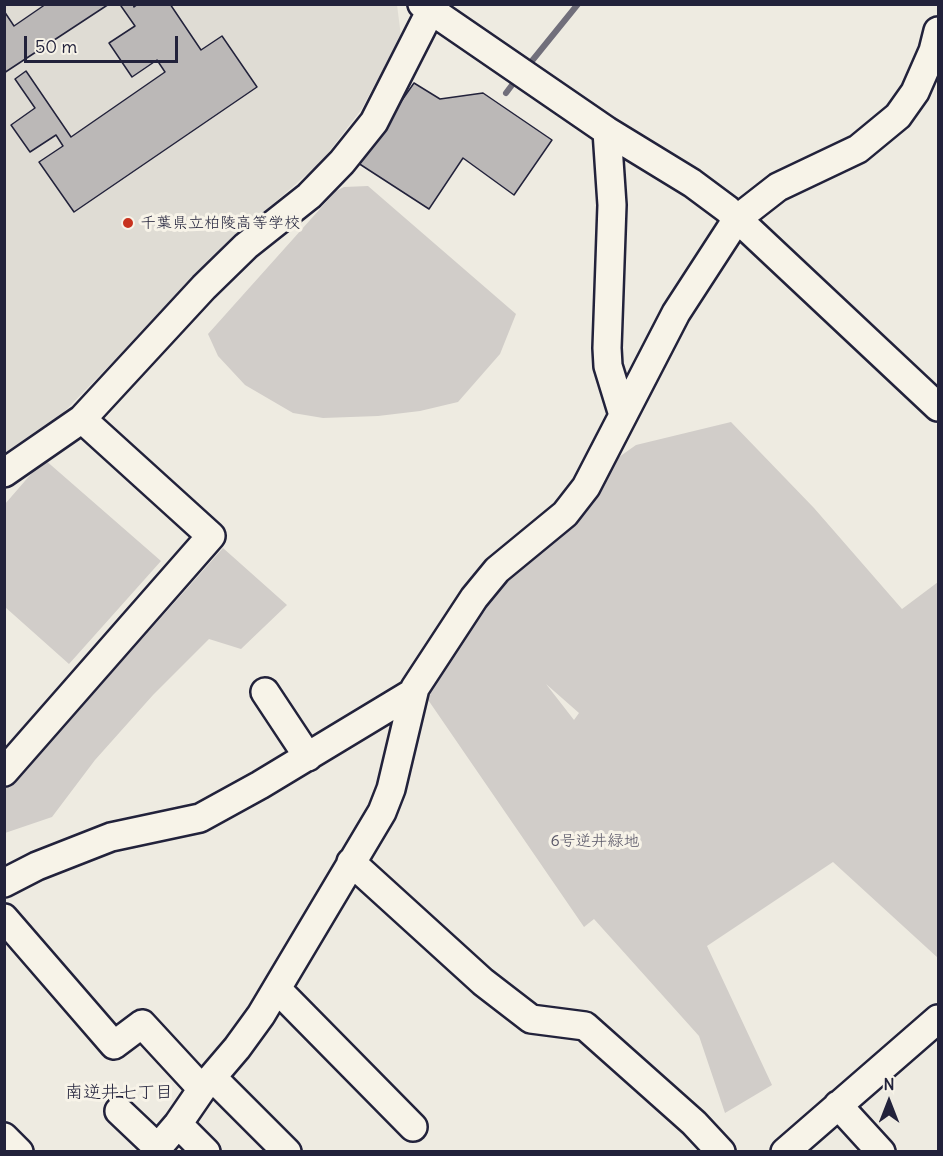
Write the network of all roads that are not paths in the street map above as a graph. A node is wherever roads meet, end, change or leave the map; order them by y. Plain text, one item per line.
1 (428, 6) edge
2 (939, 31) edge
3 (607, 131) junction
4 (737, 219) junction
5 (939, 407) edge
6 (623, 415) junction
7 (82, 419) junction
8 (4, 473) edge
9 (265, 692) dead end
10 (414, 692) junction
11 (308, 757) junction
12 (4, 772) edge
13 (351, 862) junction
14 (4, 883) edge
15 (4, 918) edge
16 (277, 989) junction
17 (933, 1034) edge
18 (208, 1083) junction
19 (838, 1105) junction
20 (119, 1111) dead end
21 (178, 1124) junction
22 (413, 1127) dead end
23 (4, 1137) edge
24 (156, 1150) edge
25 (19, 1152) edge
26 (206, 1152) edge
27 (287, 1152) edge
28 (721, 1152) edge
29 (785, 1152) edge
30 (881, 1152) edge

1 - 3 street
1 - 7 street
2 - 4 street
3 - 4 street
3 - 6 street
4 - 5 street
4 - 6 street
6 - 10 street
7 - 8 street
7 - 12 street
9 - 11 street
10 - 11 street
10 - 13 street
11 - 14 street
13 - 16 street
13 - 28 street
15 - 18 street
16 - 18 street
16 - 22 street
17 - 19 street
18 - 21 street
18 - 27 street
19 - 29 street
19 - 30 street
20 - 24 street
21 - 24 street
21 - 26 street
23 - 25 street

